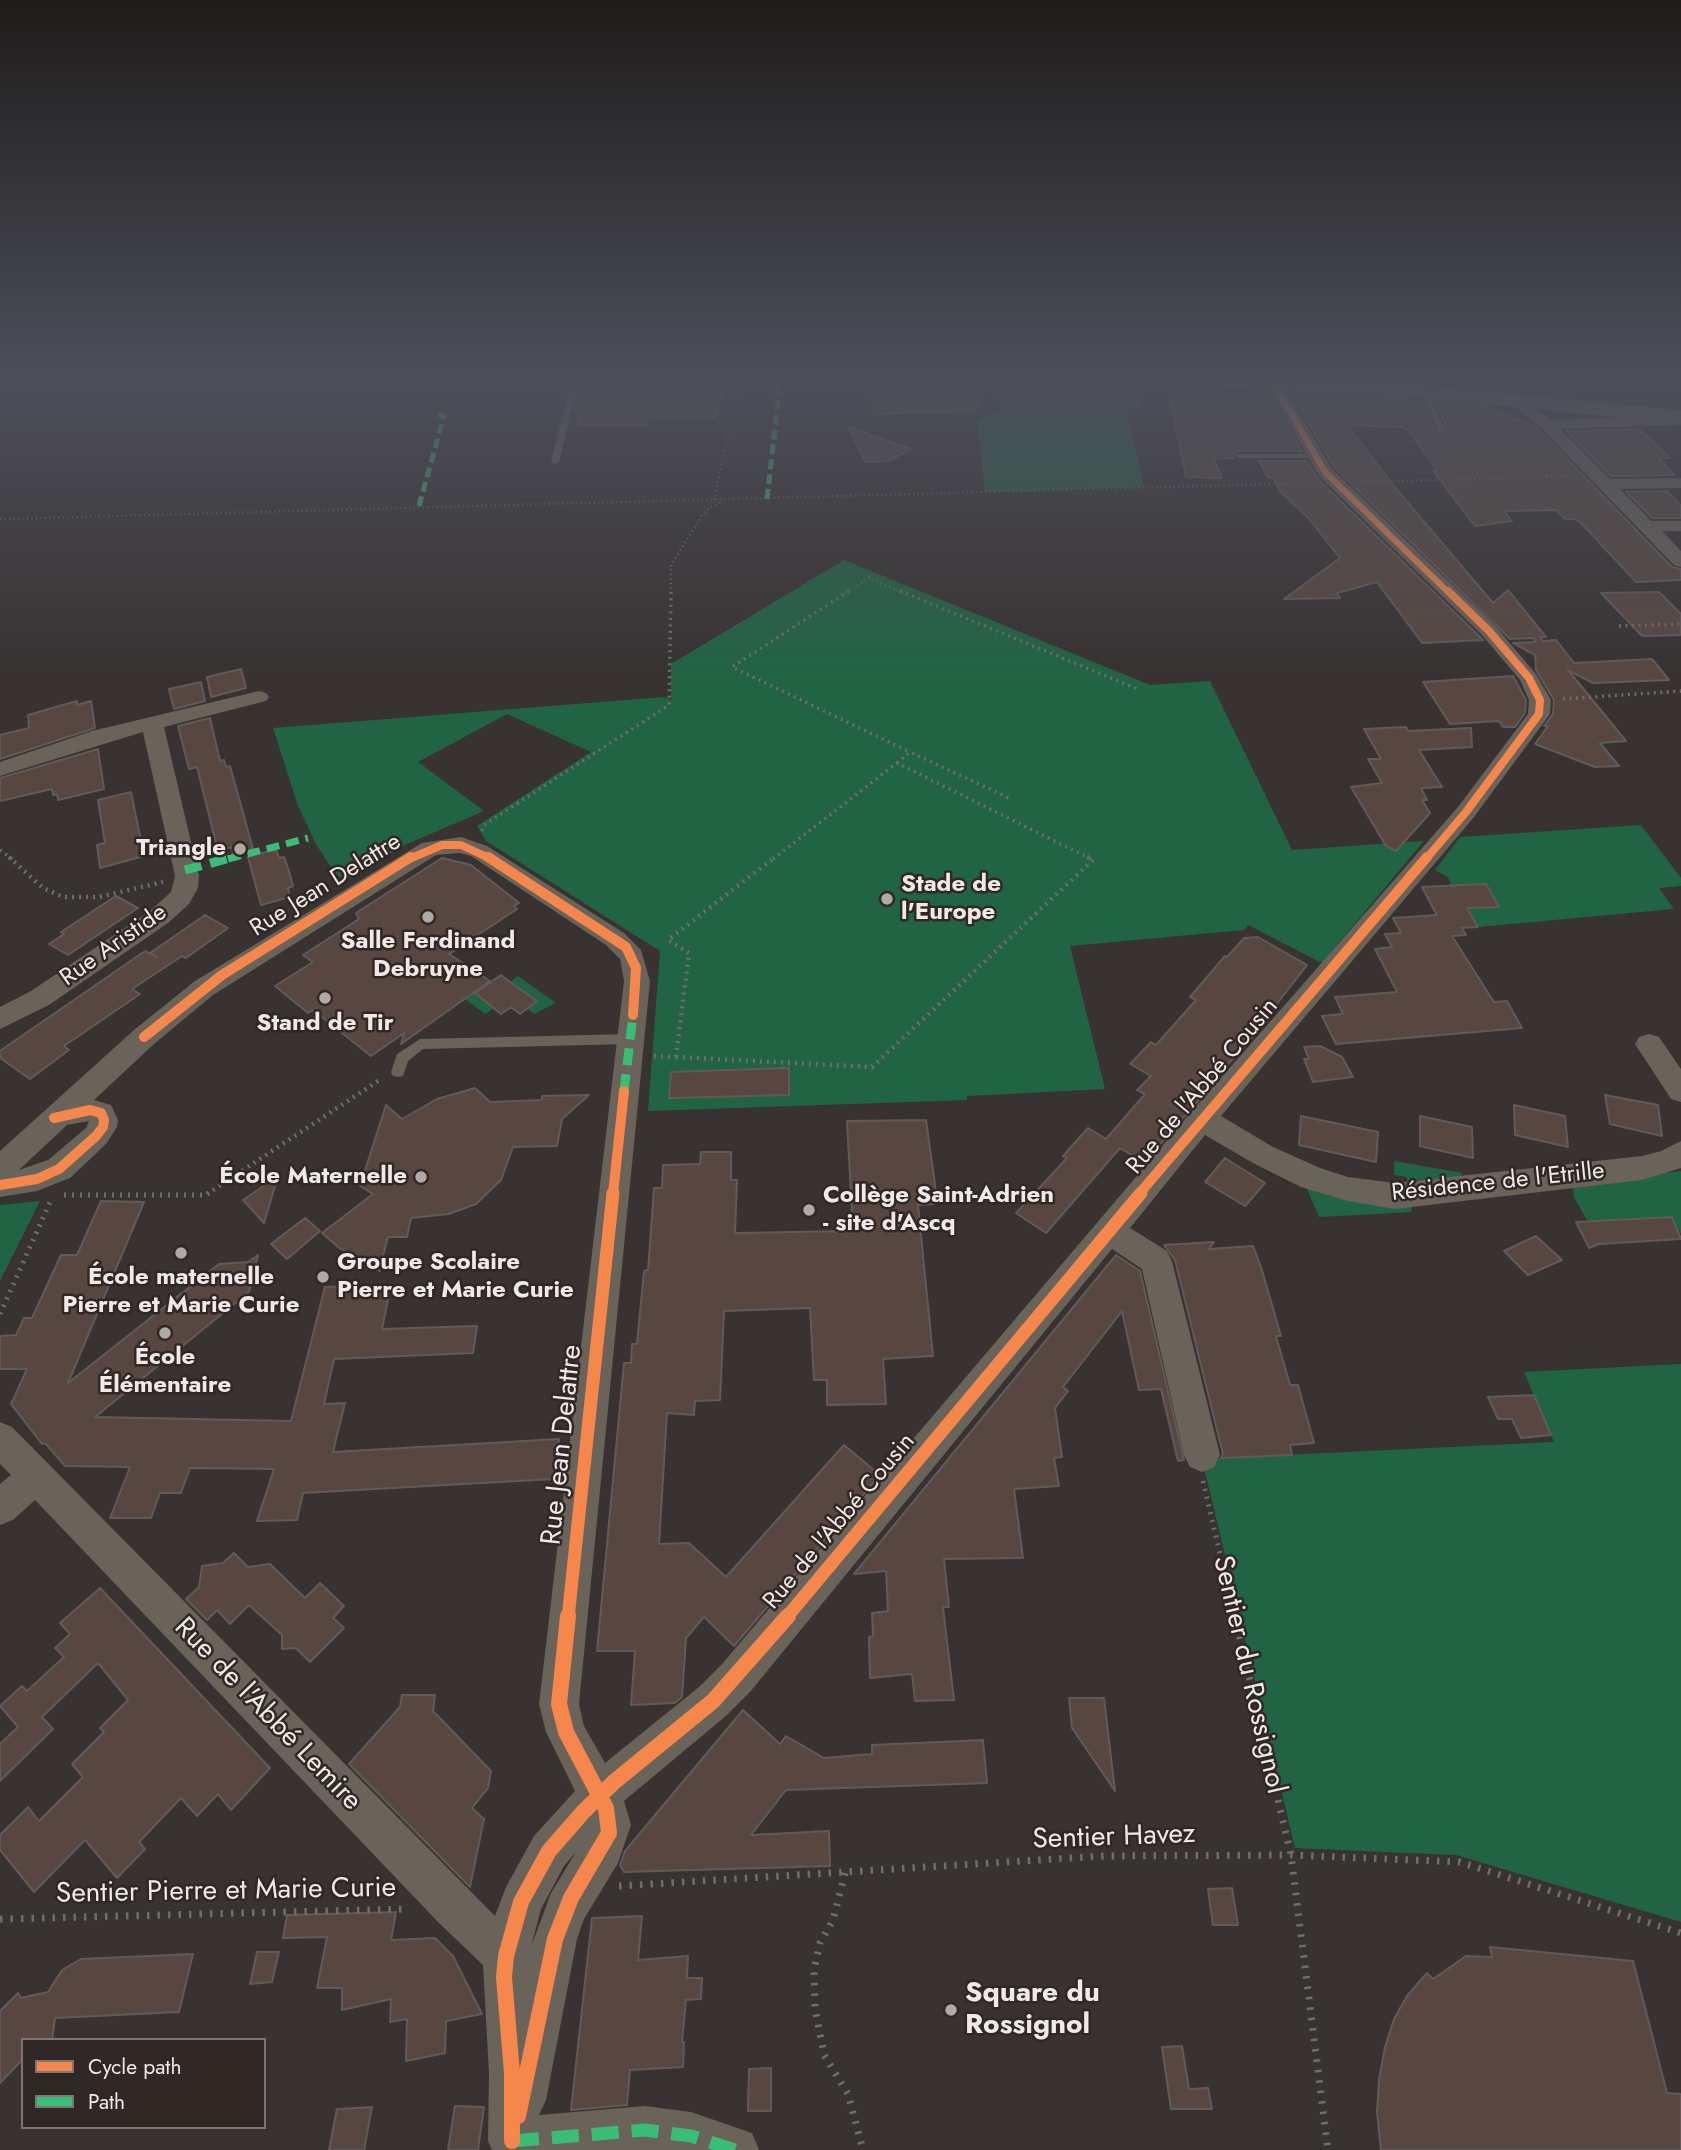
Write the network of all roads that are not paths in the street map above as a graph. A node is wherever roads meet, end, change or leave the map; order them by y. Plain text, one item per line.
1 (1335, 481) edge
2 (1601, 481) edge
3 (1636, 481) edge
4 (1681, 483) edge
5 (1646, 526) junction
6 (1681, 526) edge
7 (1681, 561) edge
8 (259, 697) dead end
9 (152, 723) junction
10 (0, 769) edge
11 (0, 1020) edge
12 (1649, 1044) dead end
13 (629, 1047) junction
14 (398, 1072) road end
15 (1681, 1091) edge
16 (54, 1118) junction
17 (1202, 1119) junction
18 (1681, 1153) edge
19 (0, 1170) edge
20 (0, 1185) edge
21 (1110, 1231) junction
22 (0, 1438) edge
23 (1202, 1455) road end
24 (35, 1477) junction
25 (0, 1507) edge
26 (600, 1795) junction
27 (506, 1956) junction
28 (546, 1976) junction
29 (526, 2143) edge
30 (735, 2150) edge

1 - 17 street, Rue de l'Abbé Cousin
2 - 5 street
3 - 4 street
5 - 6 street
5 - 7 street
8 - 9 street
9 - 10 street
9 - 11 street, Rue Aristide
12 - 15 street
13 - 14 lane
13 - 16 street, Rue Jean Delattre
13 - 26 street, Rue Jean Delattre
16 - 19 street, Rue Jean Delattre
16 - 20 street
17 - 18 street, Résidence de l'Etrille
17 - 21 street, Rue de l'Abbé Cousin
21 - 23 street
21 - 26 street, Rue de l'Abbé Cousin
22 - 24 street, Rue de l'Abbé Lemire
24 - 25 street
24 - 27 street, Rue de l'Abbé Lemire
26 - 27 street, Rue de l'Abbé Cousin
26 - 28 street, Rue Jean Delattre
27 - 28 street, Rue de l'Abbé Lemire
27 - 29 street, Rue de l'Abbé Cousin
28 - 29 street, Rue Jean Delattre
29 - 30 street

